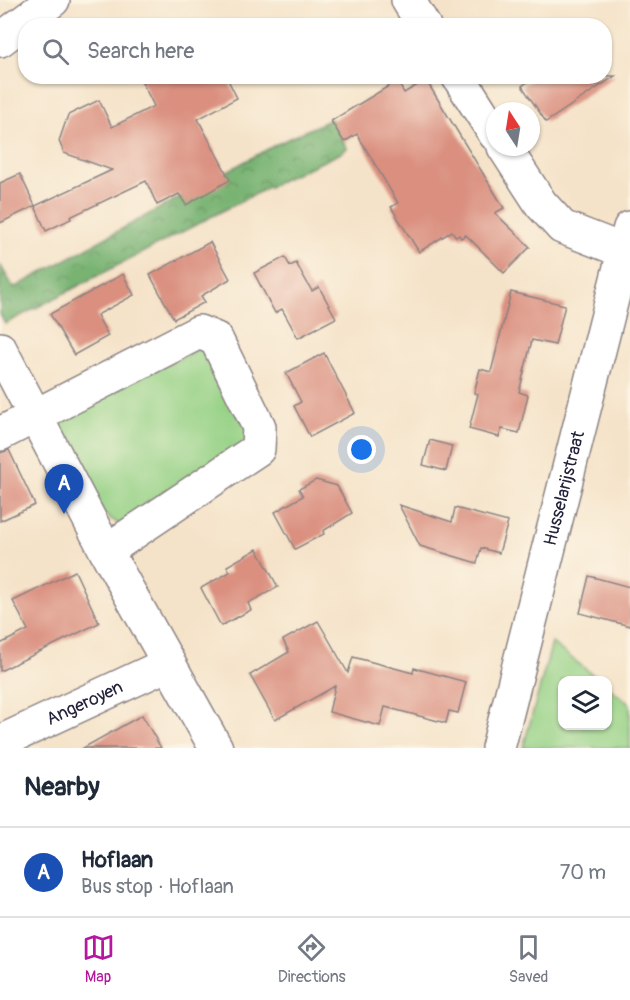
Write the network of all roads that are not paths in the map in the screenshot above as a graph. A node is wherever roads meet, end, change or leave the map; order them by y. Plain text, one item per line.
1 (53, 0) edge
2 (408, 0) edge
3 (29, 18) edge
4 (419, 18) edge
5 (18, 26) edge
6 (0, 40) edge
7 (463, 84) edge
8 (486, 120) edge
9 (510, 156) edge
10 (627, 239) edge
11 (0, 349) edge
12 (35, 417) junction
13 (0, 434) edge
14 (106, 551) junction
15 (168, 664) junction
16 (0, 742) edge
17 (216, 748) edge
18 (498, 748) edge

1 - 3 street
2 - 4 street
5 - 6 street
7 - 8 street
9 - 10 street
10 - 18 street, Husselarijstraat
11 - 12 street
12 - 13 street
12 - 14 street
12 - 14 street
14 - 15 street
15 - 16 street, Angeroyen
15 - 17 street

